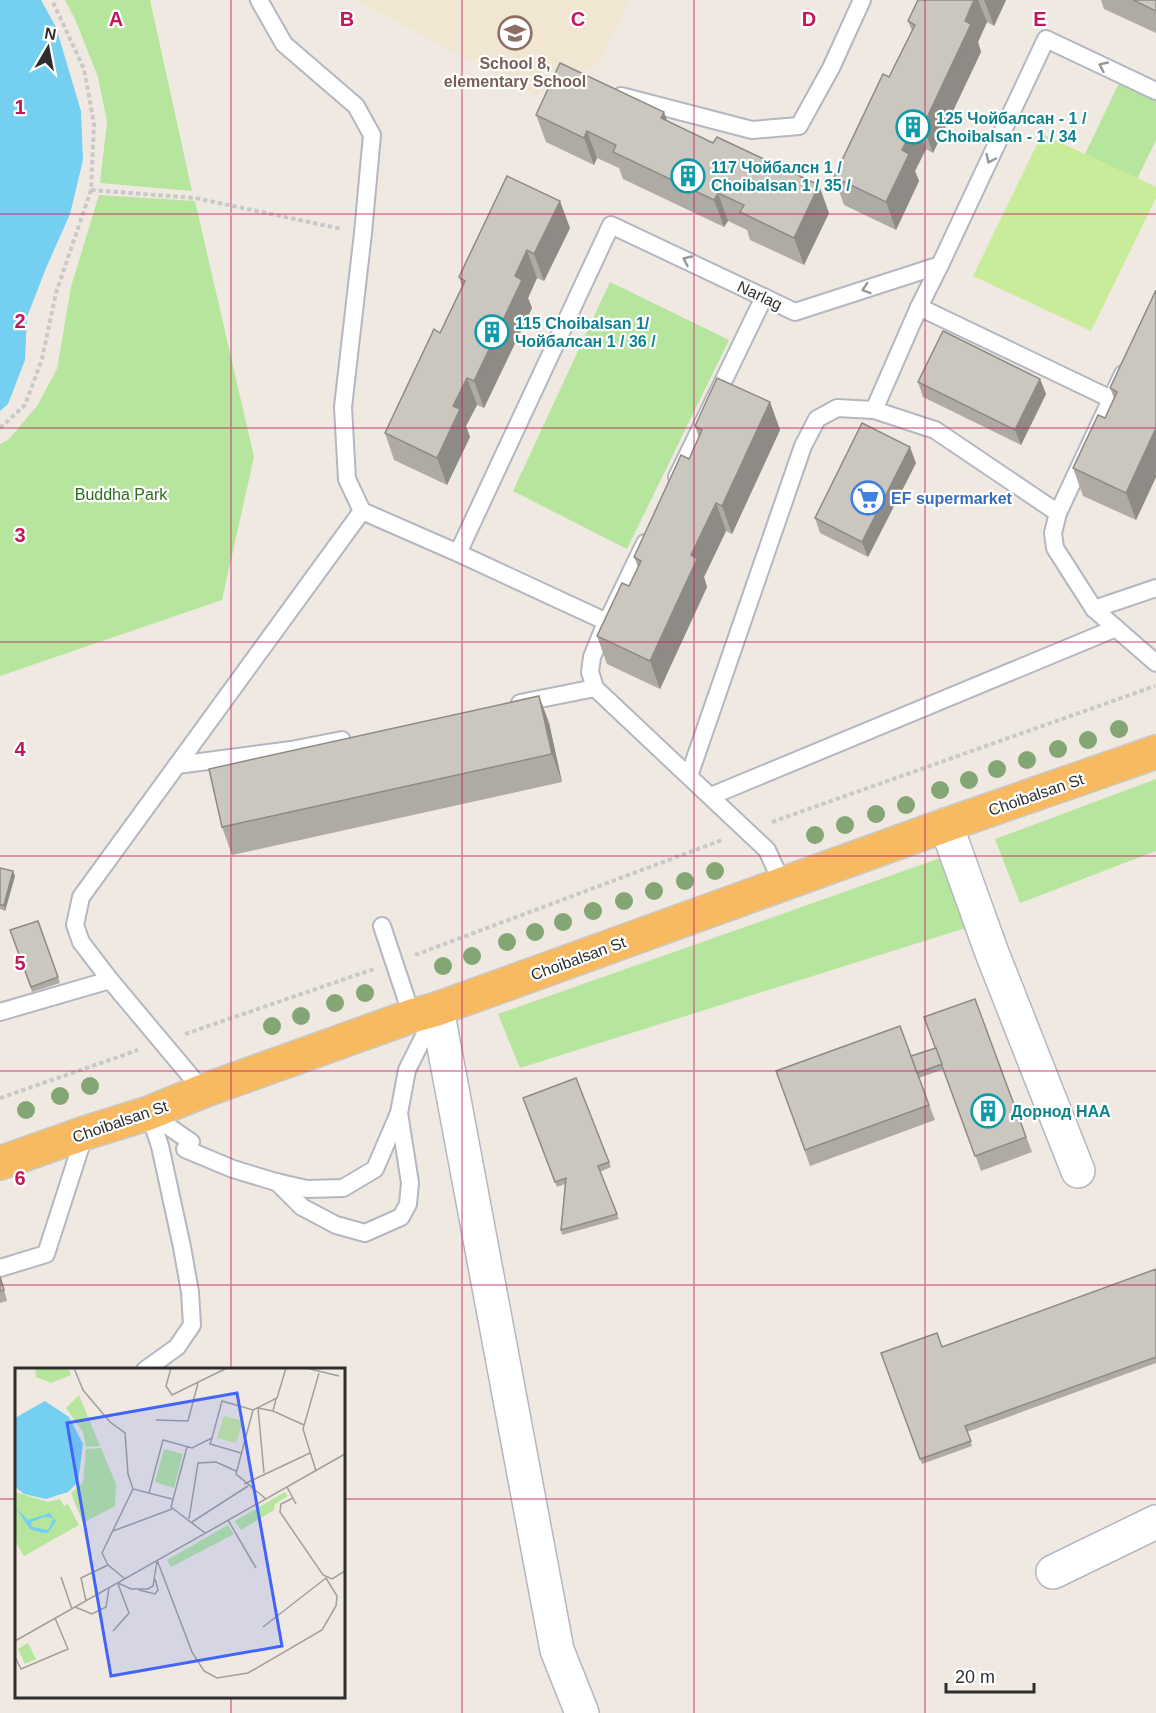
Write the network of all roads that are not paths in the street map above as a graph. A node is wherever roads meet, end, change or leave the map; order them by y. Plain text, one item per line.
1 (259, 0) edge
2 (862, 0) edge
3 (603, 90) edge
4 (1156, 91) edge
5 (940, 265) junction
6 (764, 297) junction
7 (919, 307) junction
8 (1131, 356) edge
9 (1111, 399) junction
10 (874, 410) junction
11 (672, 486) edge
12 (362, 511) junction
13 (1058, 513) junction
14 (652, 528) edge
15 (458, 553) junction
16 (1156, 588) edge
17 (1094, 609) junction
18 (607, 622) junction
19 (1116, 628) junction
20 (1156, 663) edge
21 (595, 688) junction
22 (507, 706) edge
23 (359, 736) edge
24 (1156, 752) edge
25 (177, 765) junction
26 (689, 776) junction
27 (711, 796) junction
28 (946, 825) junction
29 (783, 885) junction
30 (382, 926) dead end
31 (110, 980) junction
32 (0, 1012) edge
33 (424, 1013) junction
34 (203, 1091) junction
35 (149, 1113) junction
36 (399, 1113) junction
37 (85, 1133) junction
38 (0, 1163) edge
39 (1078, 1170) dead end
40 (276, 1182) junction
41 (0, 1268) edge
42 (148, 1368) edge
43 (1156, 1522) edge
44 (1053, 1572) dead end
45 (582, 1713) edge

1 - 12 lane
2 - 3 lane
4 -> 5 lane
5 -> 6 lane, Narlag
5 - 7 lane
6 - 11 lane
6 -> 15 lane, Narlag
7 - 9 lane
7 - 10 lane
8 - 9 lane
9 - 13 lane
10 - 13 lane
10 - 26 lane
12 - 15 lane
12 - 25 lane
13 - 17 lane
14 - 18 lane
15 - 18 lane
16 - 17 lane
17 - 19 lane
18 - 21 lane
19 - 20 lane
19 - 27 lane
21 - 22 lane
21 - 26 lane
23 - 25 lane
24 - 28 highway, Choibalsan St
25 - 31 lane
26 - 27 lane
27 - 29 lane
28 - 29 highway, Choibalsan St
28 - 39 street
29 - 33 highway, Choibalsan St
30 - 33 lane
31 - 32 lane
31 - 34 lane
33 - 34 highway, Choibalsan St
33 - 36 lane
33 - 45 street
34 - 35 highway, Choibalsan St
35 - 37 highway, Choibalsan St
35 - 40 lane
35 - 42 lane
36 - 40 lane
36 - 40 lane
37 - 38 highway, Choibalsan St
37 - 41 lane
43 - 44 street

